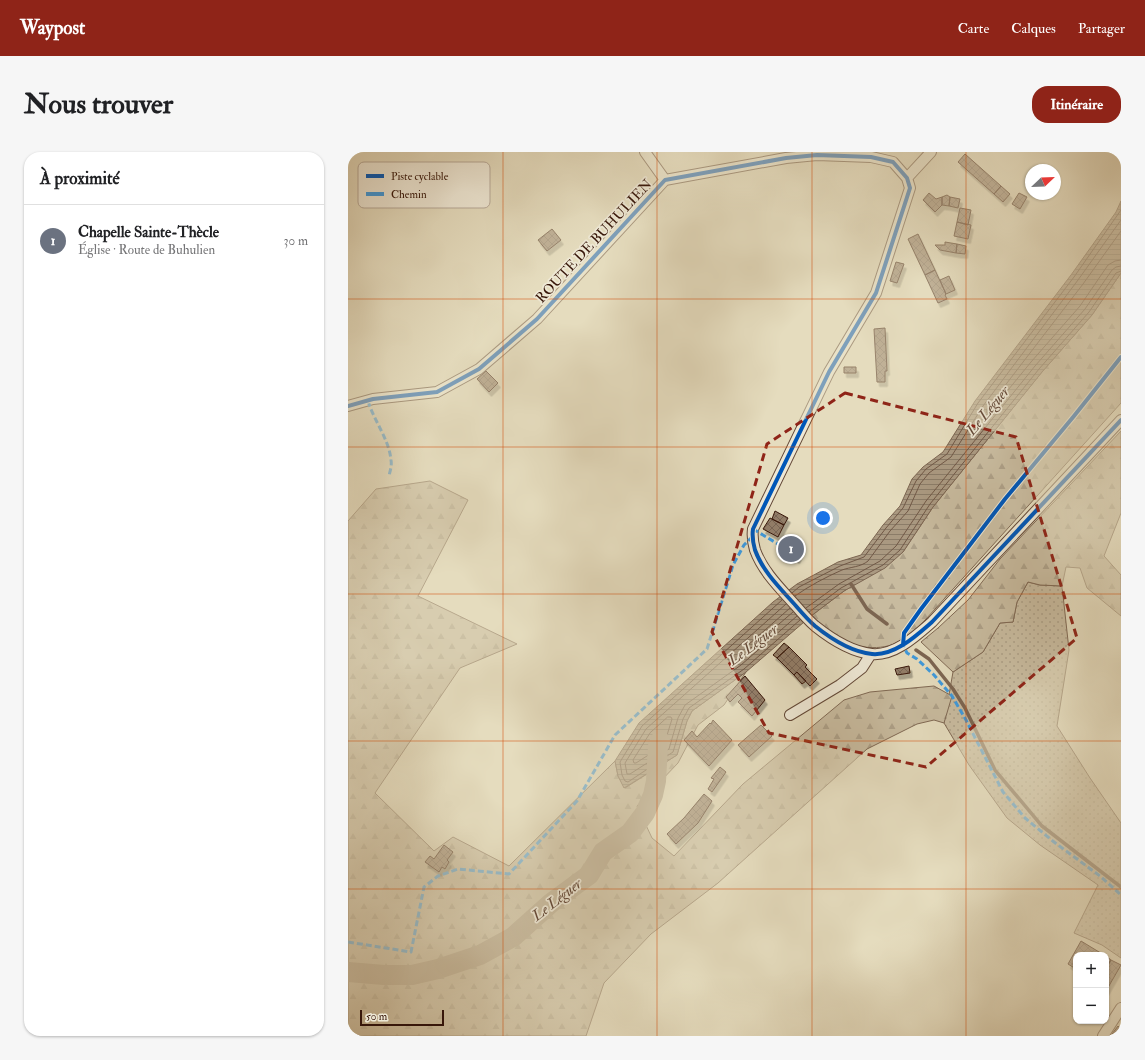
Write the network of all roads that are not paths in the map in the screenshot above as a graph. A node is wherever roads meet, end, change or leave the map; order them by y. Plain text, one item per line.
1 (645, 152) edge
2 (931, 152) edge
3 (908, 178) junction
4 (665, 180) junction
5 (348, 406) edge
6 (1121, 420) edge
7 (871, 654) junction
8 (790, 716) dead end
9 (1121, 1008) edge
10 (1103, 1036) edge

1 - 4 street
2 - 3 street
3 - 4 street, ROUTE DE BUHULIEN
3 - 7 street
4 - 5 street, ROUTE DE BUHULIEN
6 - 7 street
7 - 8 street
9 - 10 street

